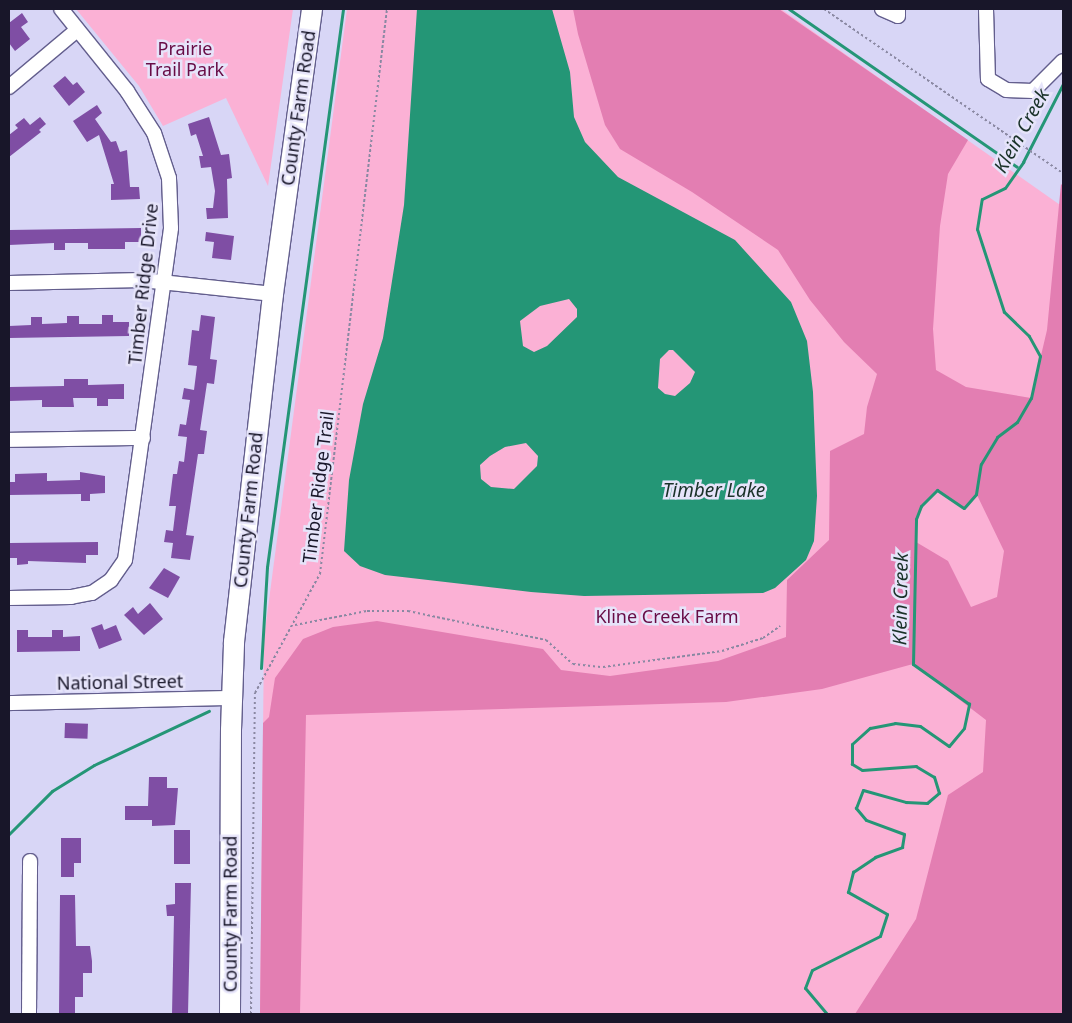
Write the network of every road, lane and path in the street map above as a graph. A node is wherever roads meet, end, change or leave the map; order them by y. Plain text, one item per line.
1 (60, 9) edge
2 (312, 9) edge
3 (387, 9) edge
4 (824, 9) edge
5 (882, 9) edge
6 (898, 9) edge
7 (986, 9) edge
8 (77, 30) junction
9 (1063, 61) edge
10 (9, 87) edge
11 (1063, 173) edge
12 (164, 281) junction
13 (9, 283) edge
14 (273, 294) junction
15 (143, 438) junction
16 (9, 440) edge
17 (9, 598) edge
18 (295, 625) junction
19 (780, 626) dead end
20 (232, 698) junction
21 (9, 703) edge
22 (30, 861) dead end
23 (29, 1014) edge
24 (230, 1014) edge
25 (251, 1014) edge

1 - 8 street, Timber Ridge Drive
2 - 14 main road, County Farm Road
3 - 18 path, Timber Ridge Trail
4 - 11 path
5 - 6 street
7 - 9 street
8 - 10 street
8 - 12 street, Timber Ridge Drive
12 - 13 street
12 - 14 street
12 - 15 street, Timber Ridge Drive
14 - 20 main road, County Farm Road
15 - 16 street
15 - 17 street, Timber Ridge Drive
18 - 19 path
18 - 25 path, Timber Ridge Trail
20 - 21 street, National Street
20 - 24 main road, County Farm Road
22 - 23 street

